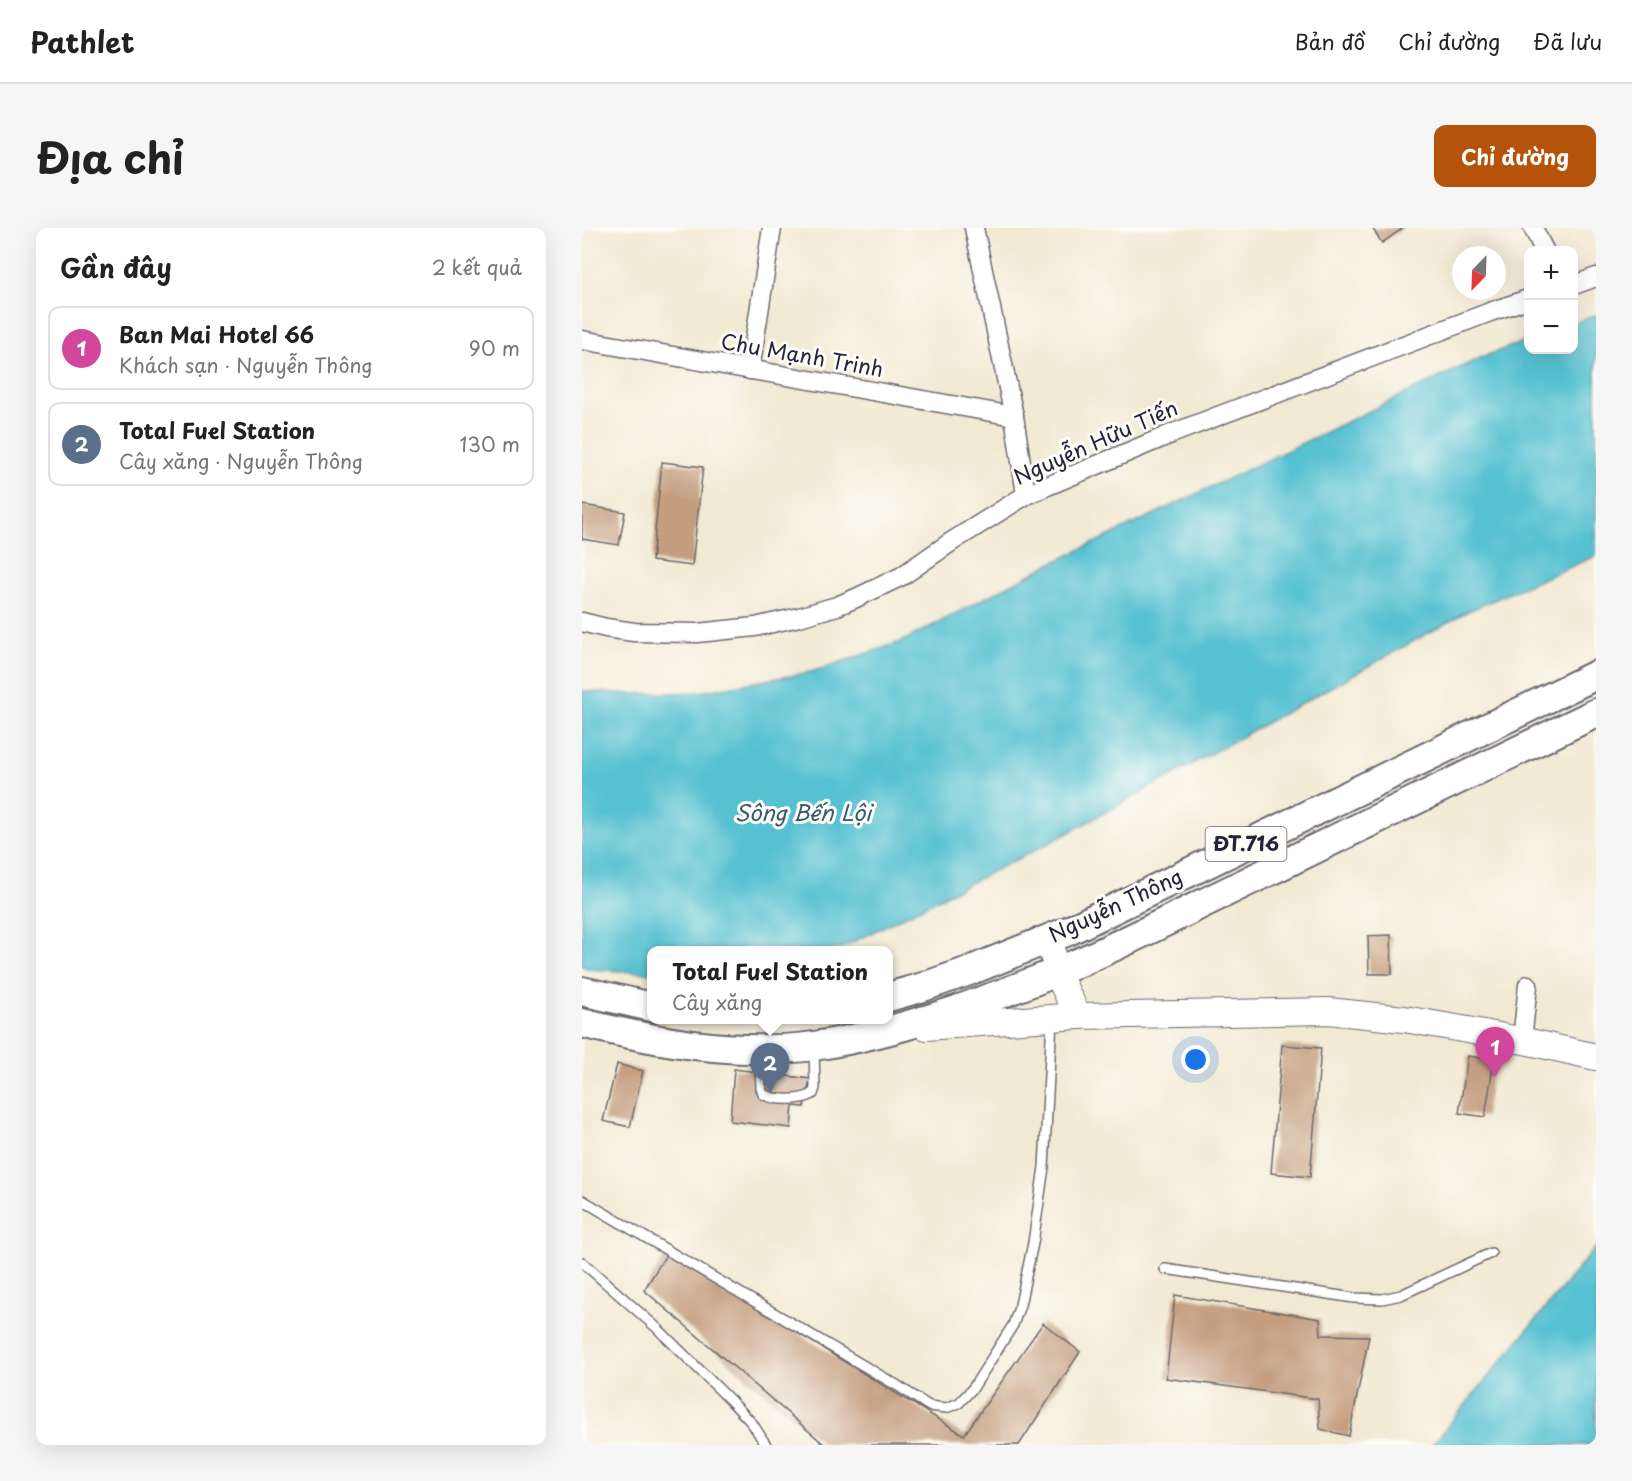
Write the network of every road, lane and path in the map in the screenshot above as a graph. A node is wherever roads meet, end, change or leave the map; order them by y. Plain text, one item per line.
1 (772, 228) edge
2 (974, 228) edge
3 (1533, 228) edge
4 (1542, 246) edge
5 (1596, 277) edge
6 (1578, 284) edge
7 (1525, 300) edge
8 (582, 340) edge
9 (750, 370) junction
10 (1014, 416) junction
11 (1026, 495) junction
12 (582, 622) edge
13 (1596, 675) edge
14 (1596, 713) edge
15 (1048, 939) junction
16 (1058, 972) junction
17 (1528, 985) dead end
18 (582, 991) edge
19 (893, 996) edge
20 (647, 1007) edge
21 (1065, 1017) junction
22 (582, 1023) edge
23 (890, 1030) junction
24 (1522, 1040) junction
25 (814, 1046) junction
26 (760, 1049) junction
27 (1596, 1057) edge
28 (582, 1200) edge
29 (1491, 1253) dead end
30 (582, 1262) edge
31 (1165, 1269) dead end
32 (766, 1445) edge

1 - 9 street
2 - 10 street
3 - 4 street
5 - 6 street
7 - 11 street, Nguyễn Hữu Tiến
8 - 9 street, Chu Mạnh Trinh
9 - 10 street, Chu Mạnh Trinh
10 - 11 street
11 - 12 street, Nguyễn Hữu Tiến
13 - 15 main road, Nguyễn Thông / ĐT.716
14 - 16 main road, Nguyễn Thông / ĐT.716
15 - 16 street
15 - 19 main road, Nguyễn Thông / ĐT.716
16 - 21 street
16 - 23 main road, Nguyễn Thông / ĐT.716
17 - 24 street
18 - 20 main road
21 - 23 street, Nguyễn Thông / ĐT.716
21 - 24 street, Nguyễn Thông / ĐT.716
21 - 28 lane
22 - 26 main road, Nguyễn Thông / ĐT.716
23 - 25 main road, Nguyễn Thông / ĐT.716
24 - 27 street, Nguyễn Thông / ĐT.716
25 - 26 main road, Nguyễn Thông / ĐT.716
25 - 26 lane
29 - 31 lane
30 - 32 lane

